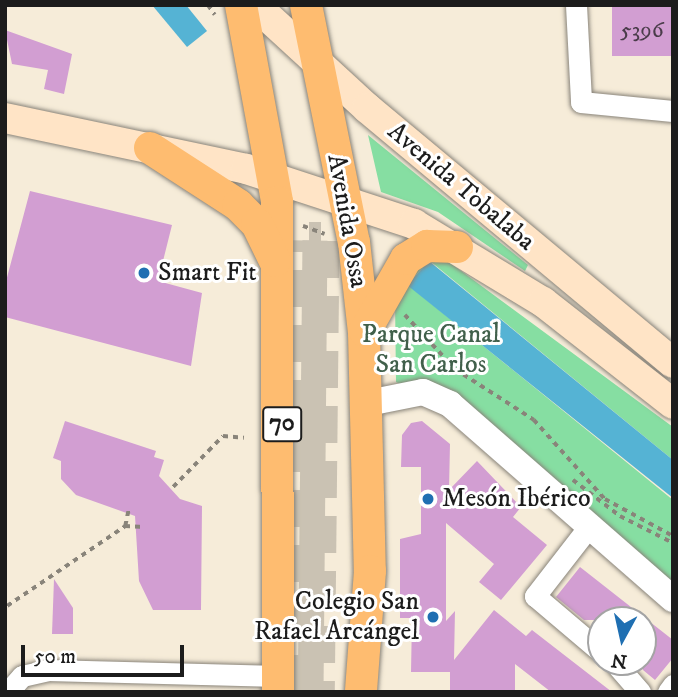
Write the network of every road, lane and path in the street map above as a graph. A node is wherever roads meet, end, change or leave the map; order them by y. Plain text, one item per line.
1 (241, 5) edge
2 (255, 5) edge
3 (306, 5) edge
4 (576, 5) edge
5 (315, 60) junction
6 (673, 111) edge
7 (5, 118) edge
8 (150, 148) junction
9 (274, 176) junction
10 (345, 198) junction
11 (457, 247) junction
12 (398, 268) junction
13 (281, 280) junction
14 (364, 332) junction
15 (673, 363) edge
16 (369, 402) junction
17 (673, 404) edge
18 (244, 438) dead end
19 (173, 486) dead end
20 (129, 507) dead end
21 (125, 526) junction
22 (144, 527) dead end
23 (587, 529) junction
24 (673, 536) edge
25 (673, 599) edge
26 (7, 606) edge
27 (587, 640) edge
28 (626, 676) edge
29 (279, 684) edge
30 (673, 685) edge
31 (8, 692) edge
32 (361, 692) edge
33 (640, 692) edge
34 (668, 692) edge

1 - 9 main road, 70
2 - 5 main road, Avenida Tobalaba
3 - 5 main road, Avenida Ossa
4 - 6 street
5 - 10 main road, Avenida Ossa
5 - 15 main road, Avenida Tobalaba
7 - 8 main road, Avenida Tobalaba
8 - 9 main road, Avenida Tobalaba
8 - 13 main road
9 - 10 main road, Avenida Tobalaba
9 - 13 main road, 70
10 - 11 main road, Avenida Tobalaba
10 - 14 main road, Avenida Ossa
11 - 12 main road
11 - 17 main road, Avenida Tobalaba
12 - 14 main road
12 - 24 path
13 - 29 main road, 70
14 - 16 main road, Avenida Ossa
16 - 23 street
16 - 32 main road, Avenida Ossa
18 - 19 path
20 - 21 path
21 - 22 path
21 - 26 path
23 - 25 street
23 - 27 street
28 - 33 street
29 - 31 street
30 - 34 street

